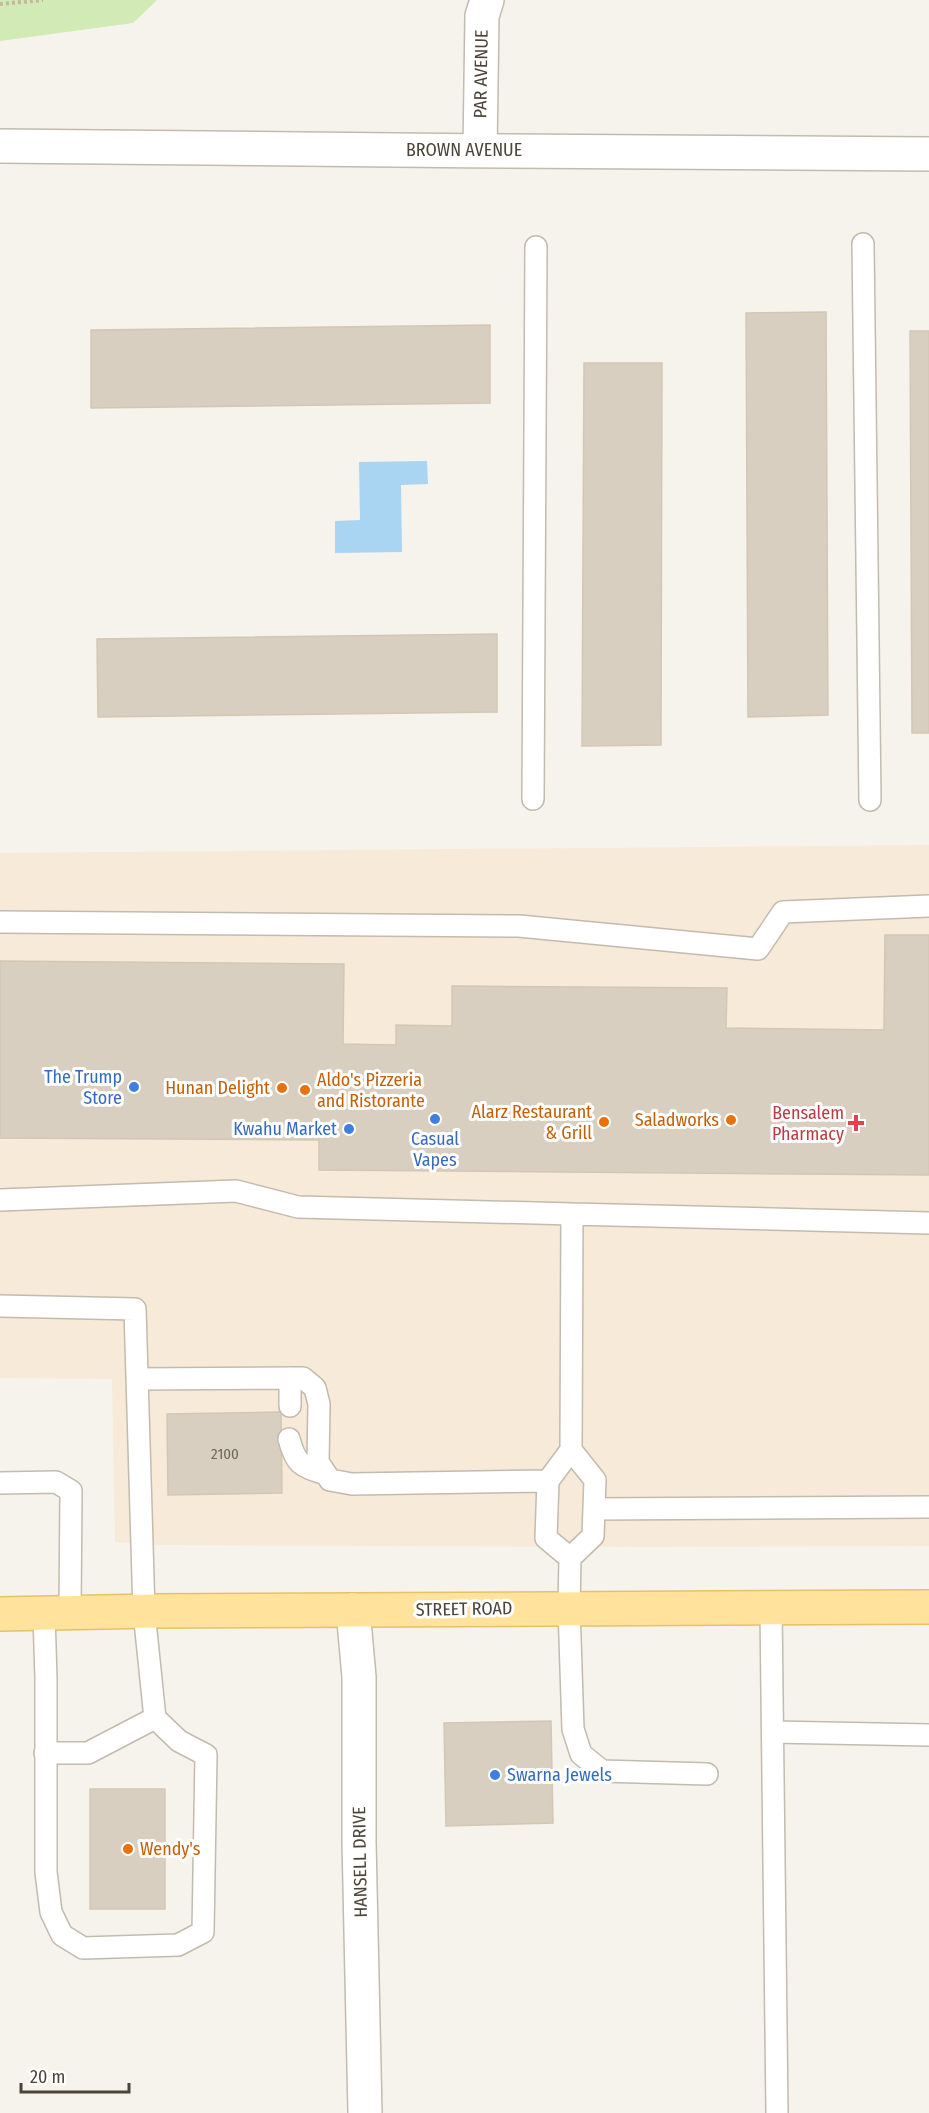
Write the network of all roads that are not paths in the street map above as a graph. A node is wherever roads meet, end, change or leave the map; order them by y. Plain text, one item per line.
1 (487, 0) edge
2 (0, 146) edge
3 (480, 150) junction
4 (929, 154) edge
5 (863, 244) dead end
6 (536, 247) dead end
7 (533, 799) dead end
8 (870, 800) dead end
9 (929, 906) edge
10 (0, 922) edge
11 (0, 1200) edge
12 (572, 1214) junction
13 (929, 1223) edge
14 (0, 1306) edge
15 (290, 1378) junction
16 (137, 1379) junction
17 (290, 1406) dead end
18 (289, 1439) dead end
19 (571, 1450) junction
20 (326, 1474) junction
21 (548, 1481) junction
22 (0, 1483) edge
23 (929, 1507) edge
24 (594, 1509) junction
25 (570, 1558) junction
26 (929, 1607) edge
27 (569, 1608) junction
28 (771, 1609) junction
29 (353, 1611) junction
30 (144, 1612) junction
31 (57, 1613) junction
32 (0, 1614) edge
33 (155, 1718) junction
34 (772, 1732) junction
35 (929, 1735) edge
36 (45, 1753) junction
37 (708, 1774) dead end
38 (365, 2113) edge
39 (777, 2113) edge

1 - 3 street, PAR AVENUE
2 - 3 street, BROWN AVENUE
3 - 4 street, BROWN AVENUE
5 - 8 lane
6 - 7 lane
9 - 10 lane
11 - 12 lane
12 - 13 lane
12 - 19 lane
14 - 16 lane
15 - 16 lane
15 - 17 lane
15 - 20 lane
16 - 30 lane
18 - 20 lane
19 - 21 lane
19 - 24 lane
20 - 21 lane
21 - 25 lane
22 - 31 lane
23 - 24 lane
24 - 25 lane
25 - 27 lane
26 - 28 main road, STREET ROAD
27 - 28 main road, STREET ROAD
27 - 29 main road, STREET ROAD
27 - 37 lane
28 - 34 lane
29 - 30 main road, STREET ROAD
29 - 38 street, HANSELL DRIVE
30 - 31 main road, STREET ROAD
30 - 33 lane
31 - 32 main road, STREET ROAD
31 - 36 lane
33 - 36 lane
33 - 36 lane
34 - 35 lane
34 - 39 lane

